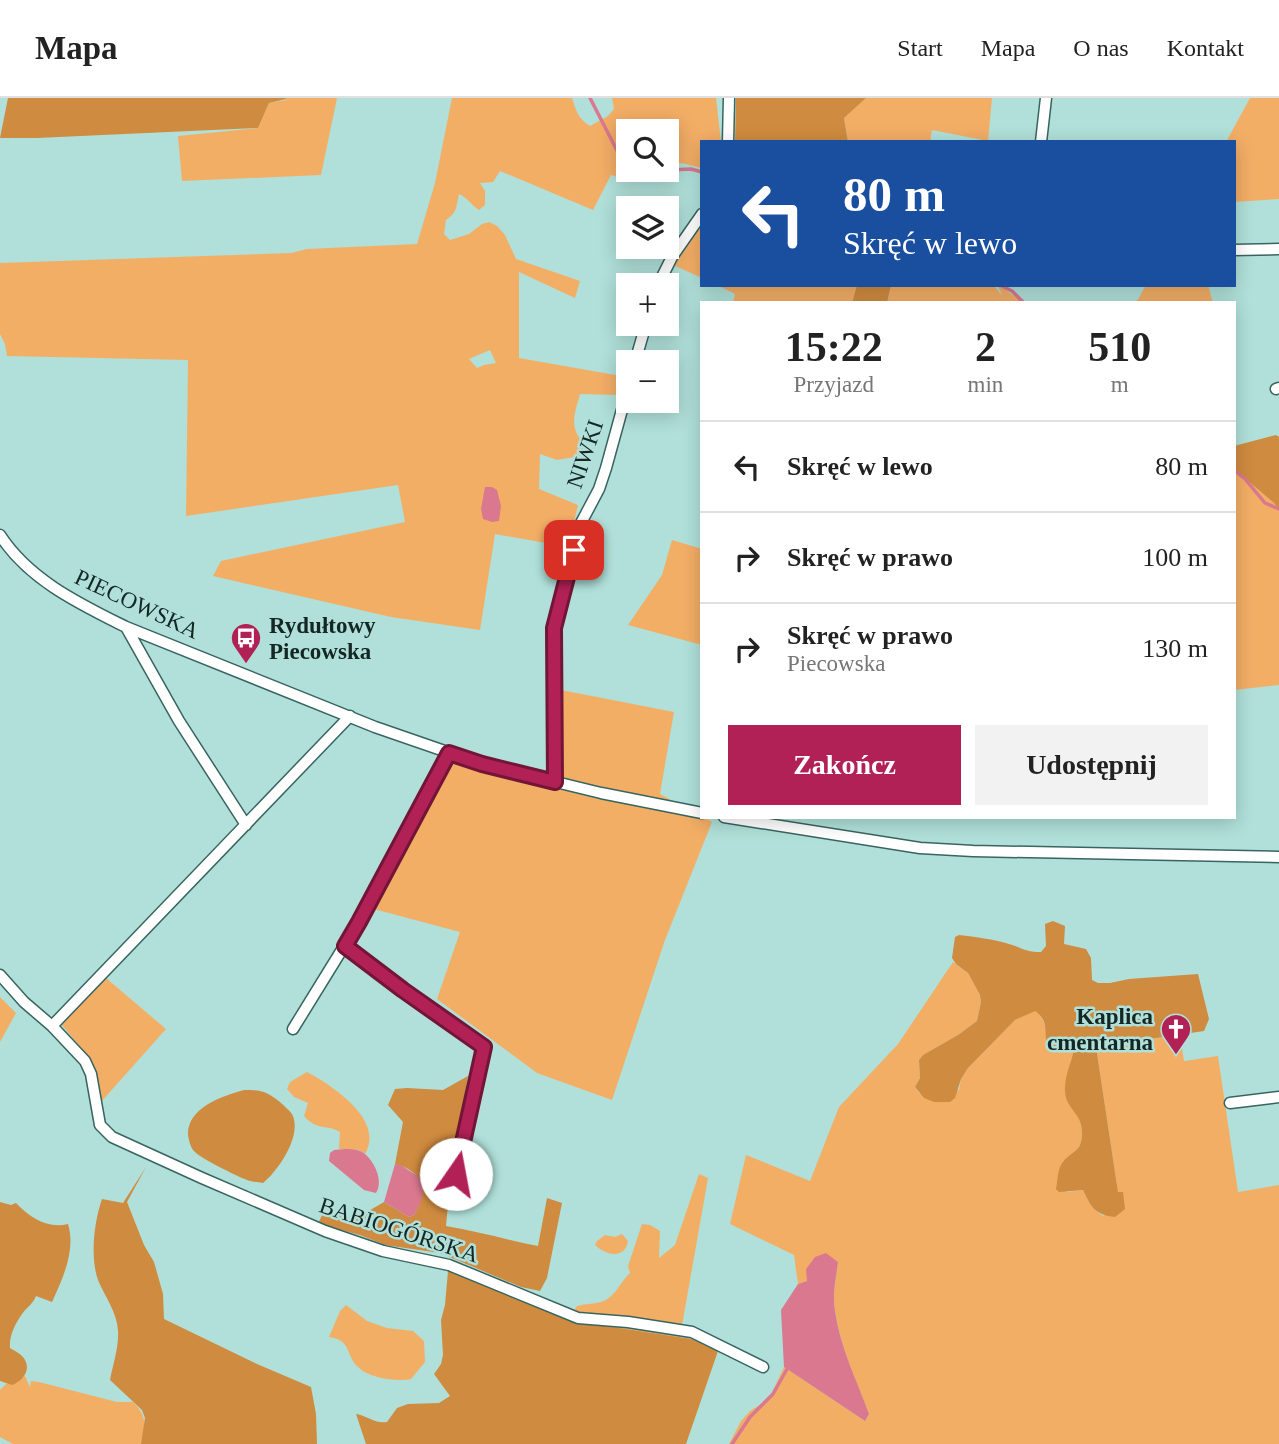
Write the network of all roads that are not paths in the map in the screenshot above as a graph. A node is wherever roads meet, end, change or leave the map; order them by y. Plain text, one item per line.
1 (729, 98) edge
2 (1046, 98) edge
3 (728, 140) edge
4 (1041, 140) edge
5 (700, 217) edge
6 (1279, 249) edge
7 (1236, 250) edge
8 (664, 273) edge
9 (621, 413) edge
10 (0, 536) edge
11 (126, 627) junction
12 (350, 716) junction
13 (449, 753) junction
14 (555, 782) junction
15 (700, 813) edge
16 (736, 819) edge
17 (246, 825) junction
18 (1279, 857) edge
19 (345, 946) junction
20 (0, 975) edge
21 (52, 1026) junction
22 (293, 1029) dead end
23 (1279, 1097) edge
24 (1230, 1103) dead end
25 (456, 1174) dead end
26 (763, 1367) dead end

1 - 3 street
2 - 4 street
5 - 8 street
6 - 7 street
9 - 14 street, NIWKI
10 - 11 street, PIECOWSKA
11 - 12 street, PIECOWSKA
11 - 17 street
12 - 13 street, PIECOWSKA
12 - 17 street
13 - 14 street, PIECOWSKA
13 - 19 street
14 - 15 street, PIECOWSKA
16 - 18 street
17 - 21 street
19 - 22 street
19 - 25 street
20 - 21 street, BABIOGÓRSKA
21 - 26 street, BABIOGÓRSKA
23 - 24 street

